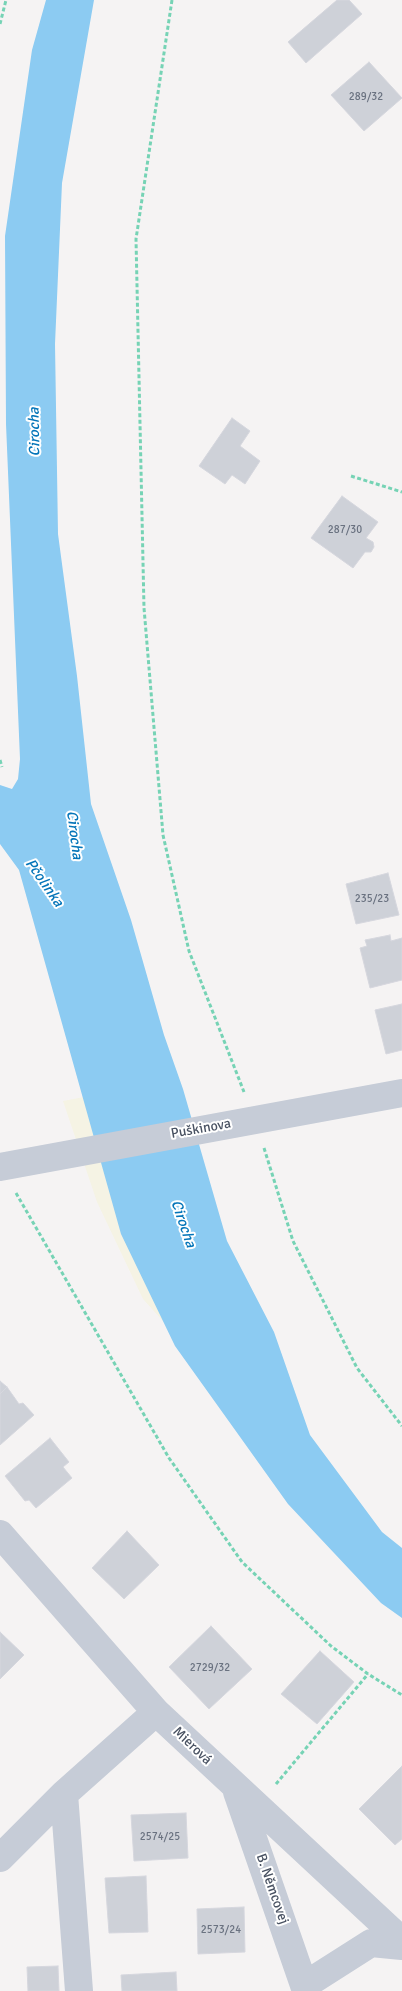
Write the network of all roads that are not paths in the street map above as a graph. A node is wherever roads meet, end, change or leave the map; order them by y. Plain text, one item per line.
1 (402, 1092) edge
2 (1, 1166) edge
3 (0, 1534) edge
4 (156, 1712) junction
5 (236, 1788) junction
6 (64, 1794) junction
7 (0, 1858) edge
8 (402, 1941) edge
9 (402, 1946) edge
10 (306, 1988) edge
11 (79, 1991) edge

1 - 2 street, Puškinova
3 - 4 street, Mierová
4 - 5 street, Mierová
4 - 6 street
5 - 8 street, Mierová
5 - 10 street, B. Němcovej
6 - 7 street
6 - 11 street
9 - 10 street

